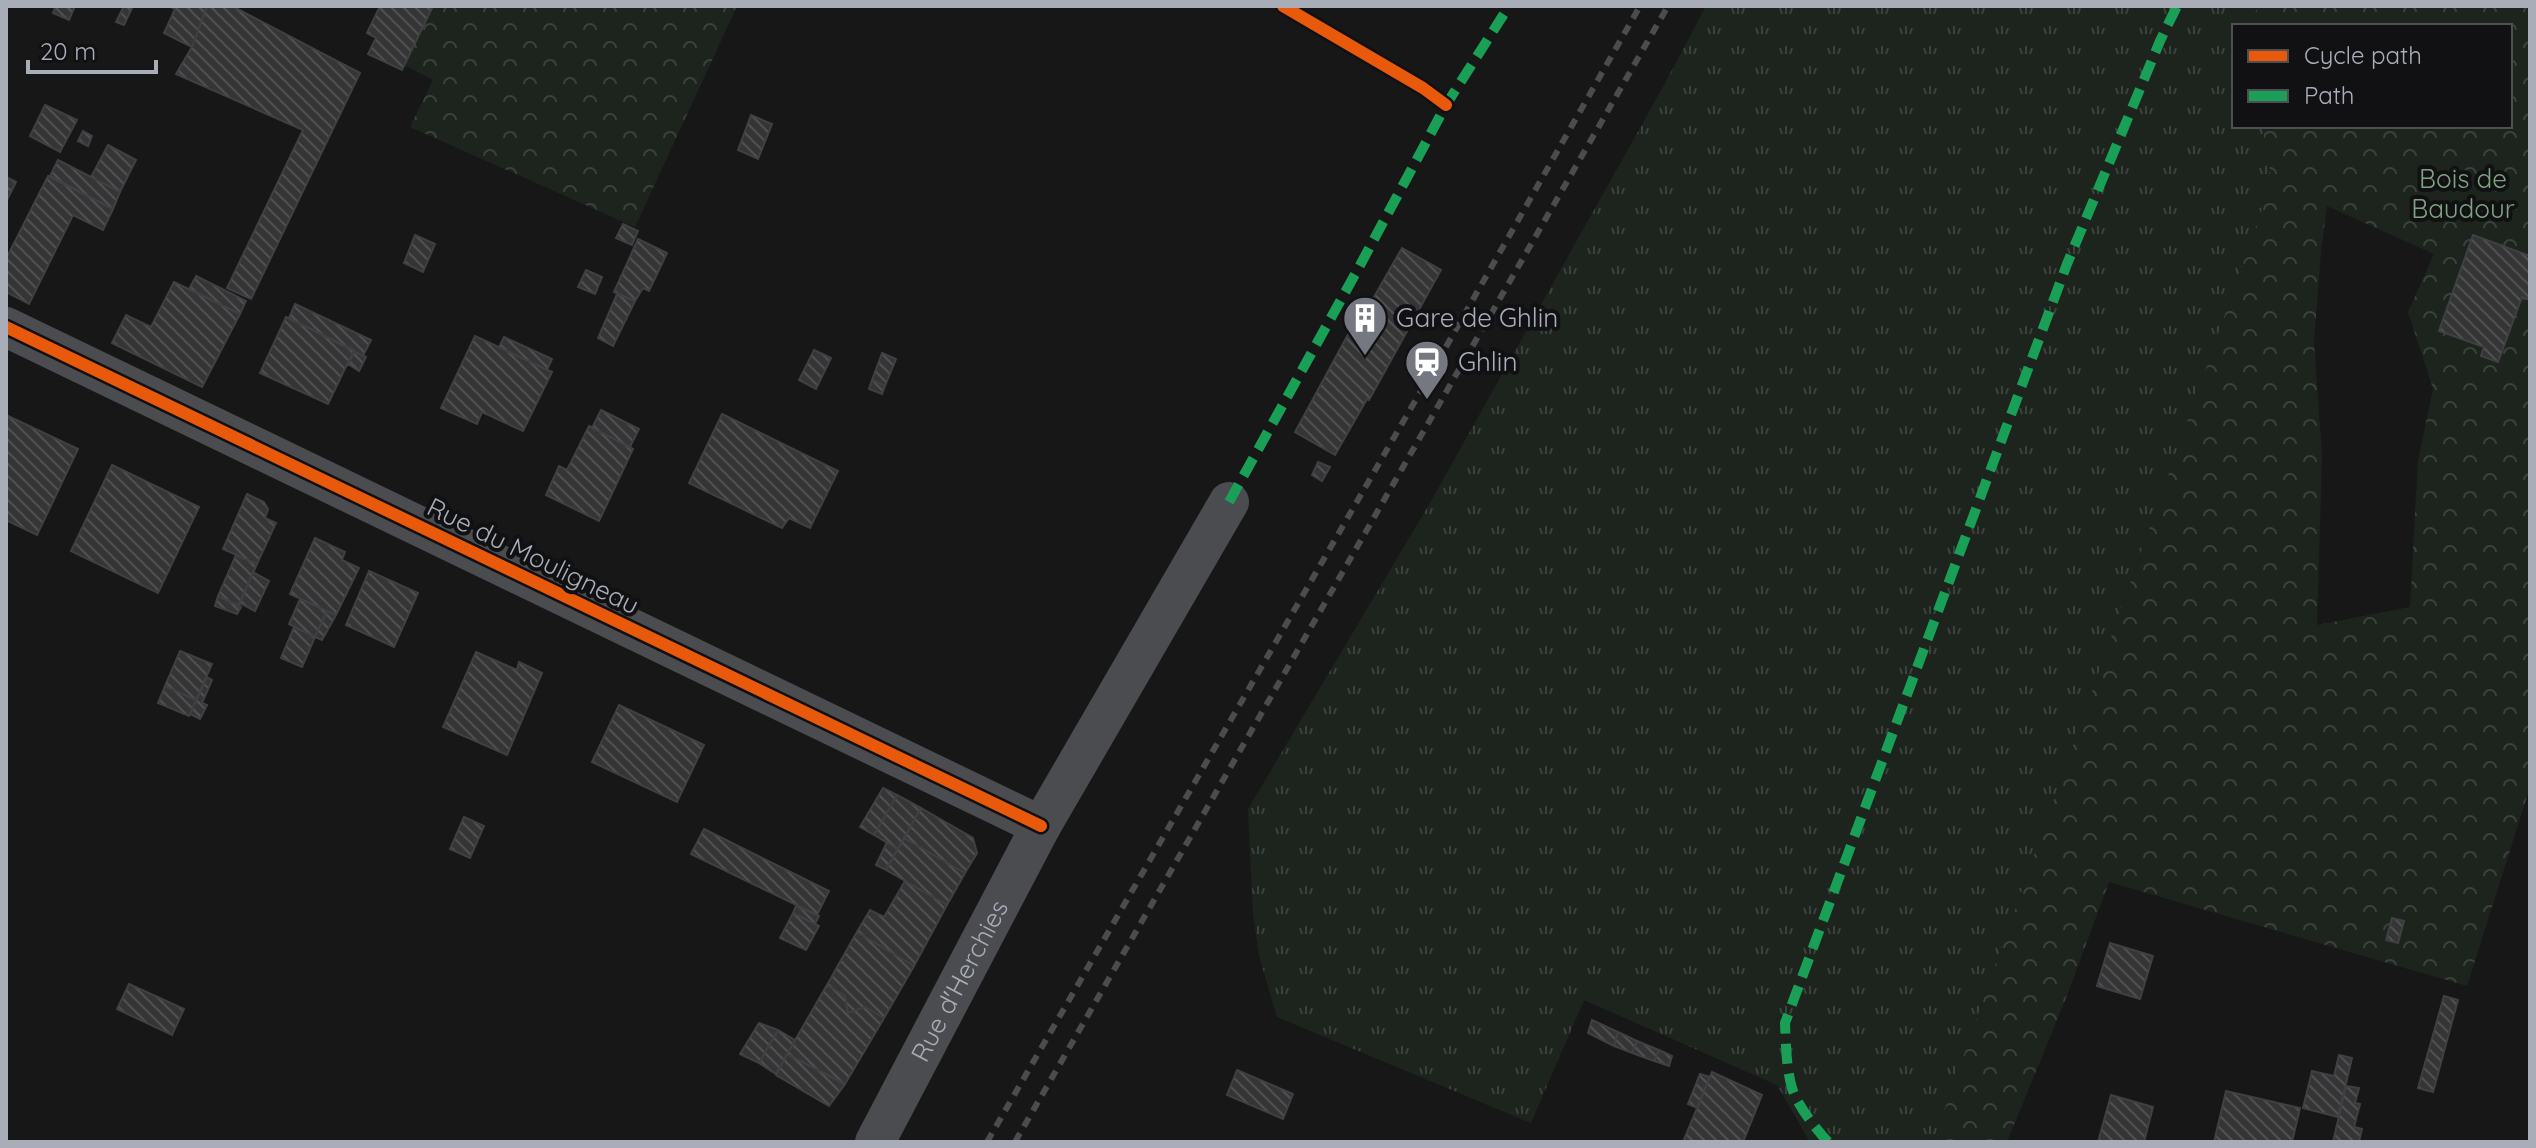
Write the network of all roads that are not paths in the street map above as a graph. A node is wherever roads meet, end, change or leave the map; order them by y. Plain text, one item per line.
1 (6, 327) edge
2 (1229, 502) dead end
3 (1041, 826) junction
4 (882, 1140) edge

1 - 3 street, Rue du Mouligneau
2 - 3 street, Rue d'Herchies
3 - 4 street, Rue d'Herchies

